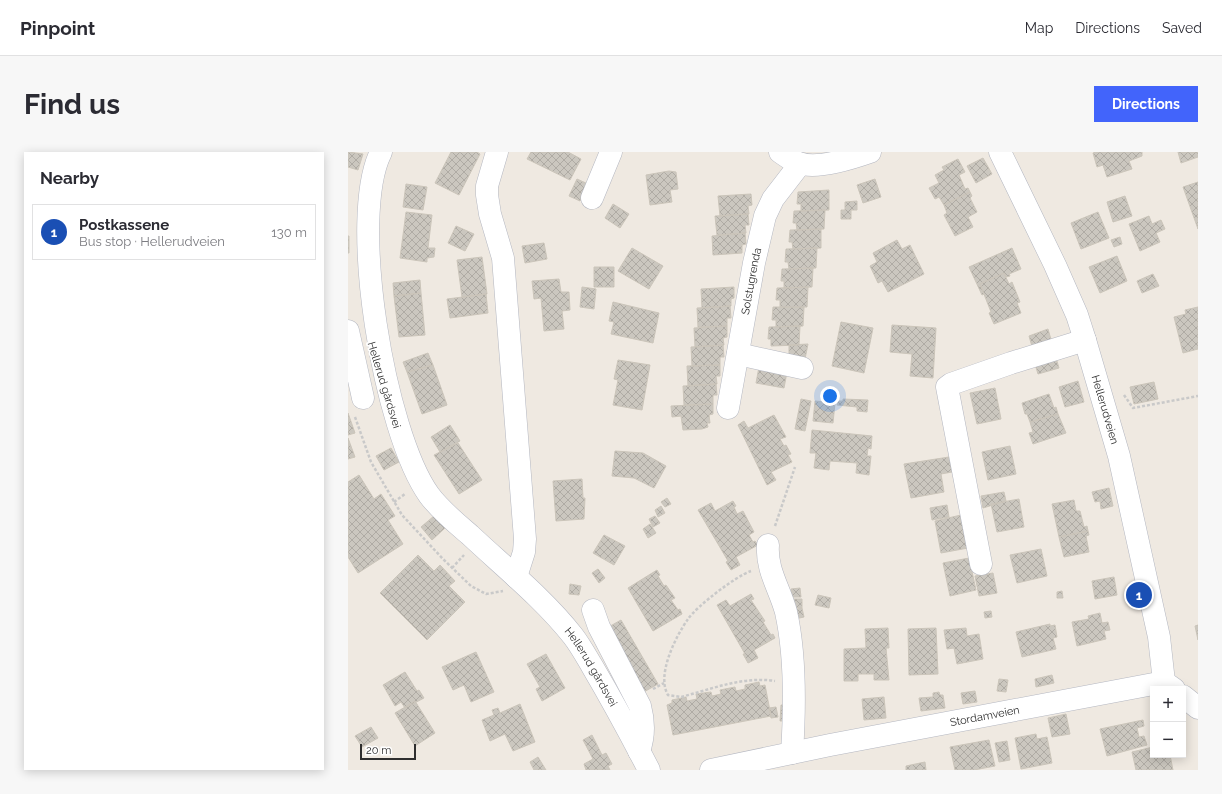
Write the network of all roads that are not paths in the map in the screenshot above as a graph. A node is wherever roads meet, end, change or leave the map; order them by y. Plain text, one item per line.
1 (381, 152) edge
2 (497, 152) edge
3 (611, 152) edge
4 (780, 152) edge
5 (870, 152) edge
6 (1000, 152) edge
7 (800, 164) junction
8 (592, 198) dead end
9 (355, 329) edge
10 (1085, 340) junction
11 (738, 354) junction
12 (802, 368) dead end
13 (379, 374) junction
14 (728, 408) dead end
15 (768, 545) road end
16 (981, 564) dead end
17 (516, 577) junction
18 (593, 610) dead end
19 (1169, 685) edge
20 (1186, 698) edge
21 (1198, 708) edge
22 (792, 753) junction
23 (644, 761) edge
24 (755, 766) edge
25 (711, 770) edge

1 - 9 street, Hellerud gårdsvei
2 - 17 street
3 - 8 street
4 - 7 street
5 - 7 street
6 - 10 street, Hellerudveien
7 - 11 street, Solstugrenda
9 - 13 street, Hellerud gårdsvei
9 - 13 street
10 - 16 street
10 - 19 street, Hellerudveien
11 - 12 street
11 - 14 street, Solstugrenda
13 - 17 street, Hellerud gårdsvei
15 - 22 street
17 - 23 street, Hellerud gårdsvei
18 - 23 street
19 - 22 street, Stordamveien
20 - 21 street
22 - 24 street, Stordamveien
24 - 25 street, Stordamveien

